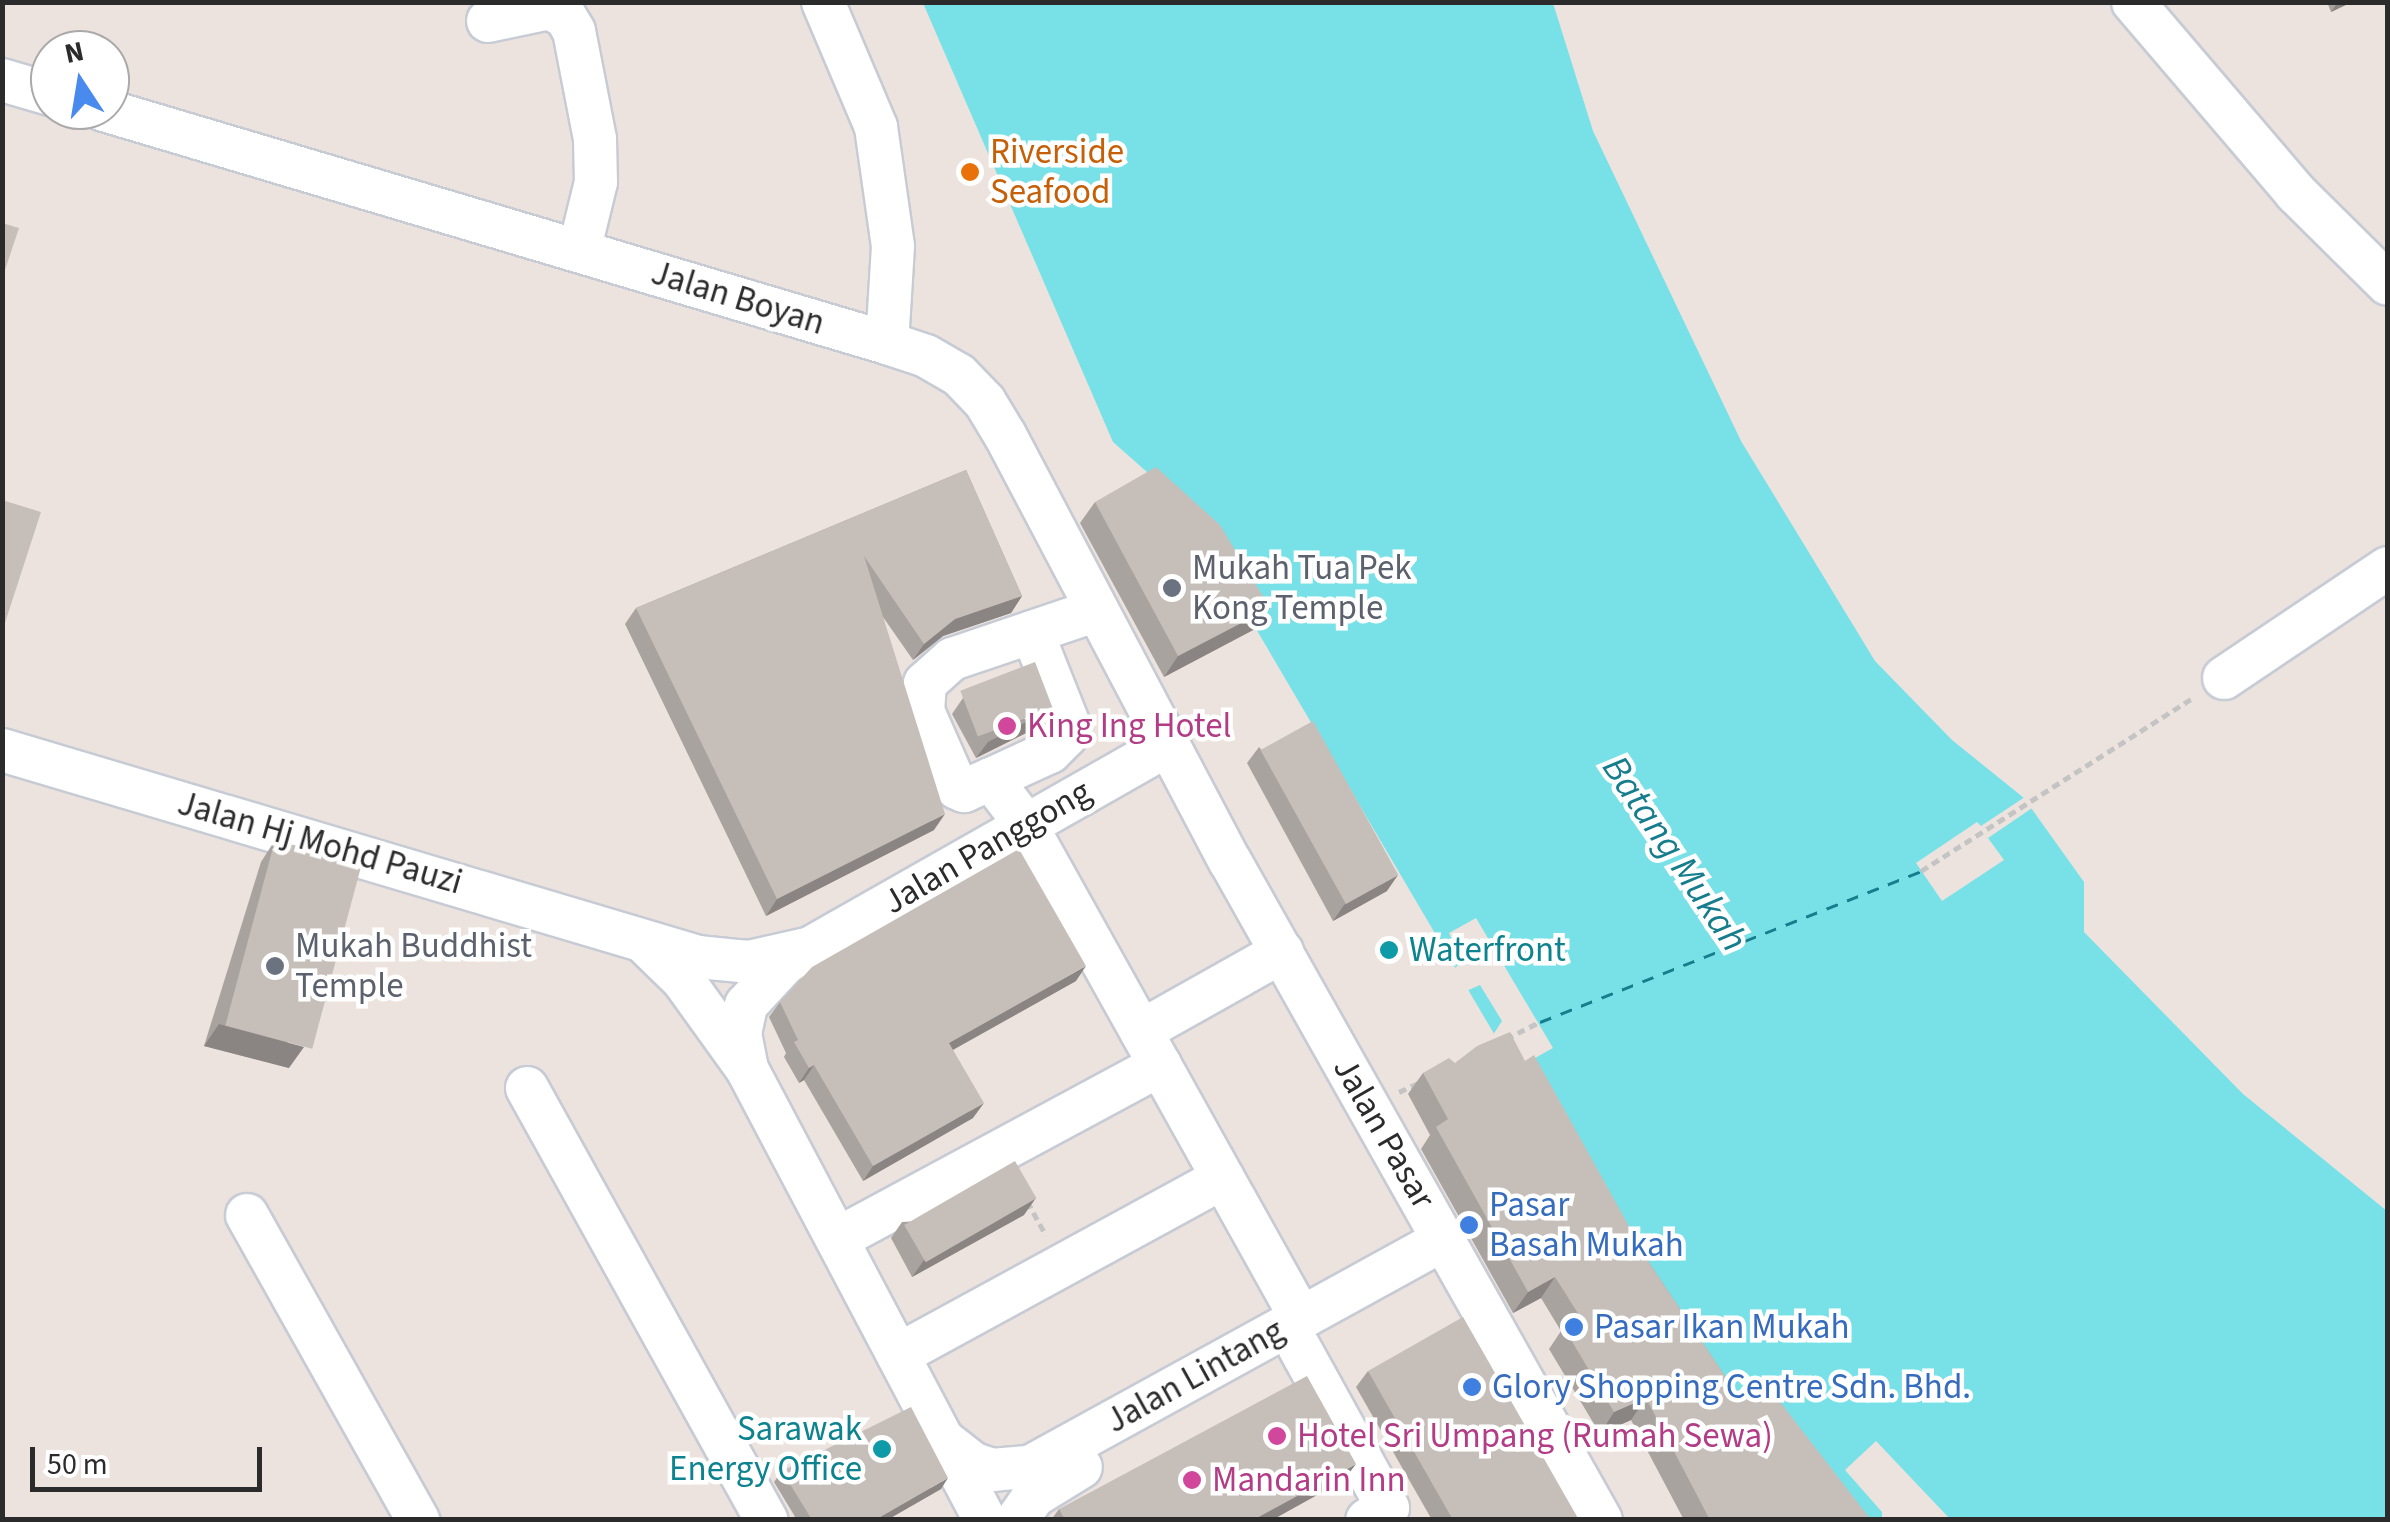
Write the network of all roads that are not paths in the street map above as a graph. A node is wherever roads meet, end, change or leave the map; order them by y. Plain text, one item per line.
1 (823, 2) edge
2 (2132, 2) edge
3 (488, 21) dead end
4 (2, 80) edge
5 (30, 88) edge
6 (130, 118) edge
7 (579, 251) junction
8 (2388, 284) edge
9 (887, 343) junction
10 (2388, 568) edge
11 (1097, 610) junction
12 (1032, 632) junction
13 (2224, 678) road end
14 (1168, 744) junction
15 (2, 750) edge
16 (992, 779) junction
17 (1026, 825) junction
18 (637, 936) junction
19 (806, 950) junction
20 (1282, 952) junction
21 (1150, 1048) junction
22 (747, 1069) junction
23 (528, 1088) dead end
24 (1223, 1178) junction
25 (247, 1215) dead end
26 (837, 1239) junction
27 (1450, 1250) junction
28 (1300, 1332) junction
29 (898, 1355) junction
30 (943, 1440) junction
31 (969, 1514) edge
32 (1383, 1516) edge
33 (418, 1520) edge
34 (766, 1520) edge
35 (1017, 1520) edge
36 (1601, 1520) edge

1 - 9 street
2 - 8 street
3 - 7 street
4 - 5 street
6 - 7 street, Jalan Boyan
7 - 9 street, Jalan Boyan
9 - 11 street, Jalan Boyan
10 - 13 street
11 - 12 street
11 - 14 street, Jalan Boyan
12 - 16 street
12 - 16 street
14 - 17 street, Jalan Panggong
14 - 20 street, Jalan Pasar
15 - 18 street, Jalan Hj Mohd Pauzi
16 - 17 street
17 - 19 street, Jalan Panggong
17 - 21 street
18 - 19 street, Jalan Panggong
18 - 22 street
19 - 22 street, Jalan Panggong
20 - 21 street
20 - 27 street, Jalan Pasar
21 - 24 street
21 - 26 street
22 - 26 street
23 - 34 street
24 - 28 street
24 - 29 street
25 - 33 street
26 - 29 street
27 - 28 street, Jalan Lintang
27 - 36 street, Jalan Pasar
28 - 30 street, Jalan Lintang
28 - 32 street
28 - 35 street, Jalan Lintang
29 - 30 street
30 - 31 street

